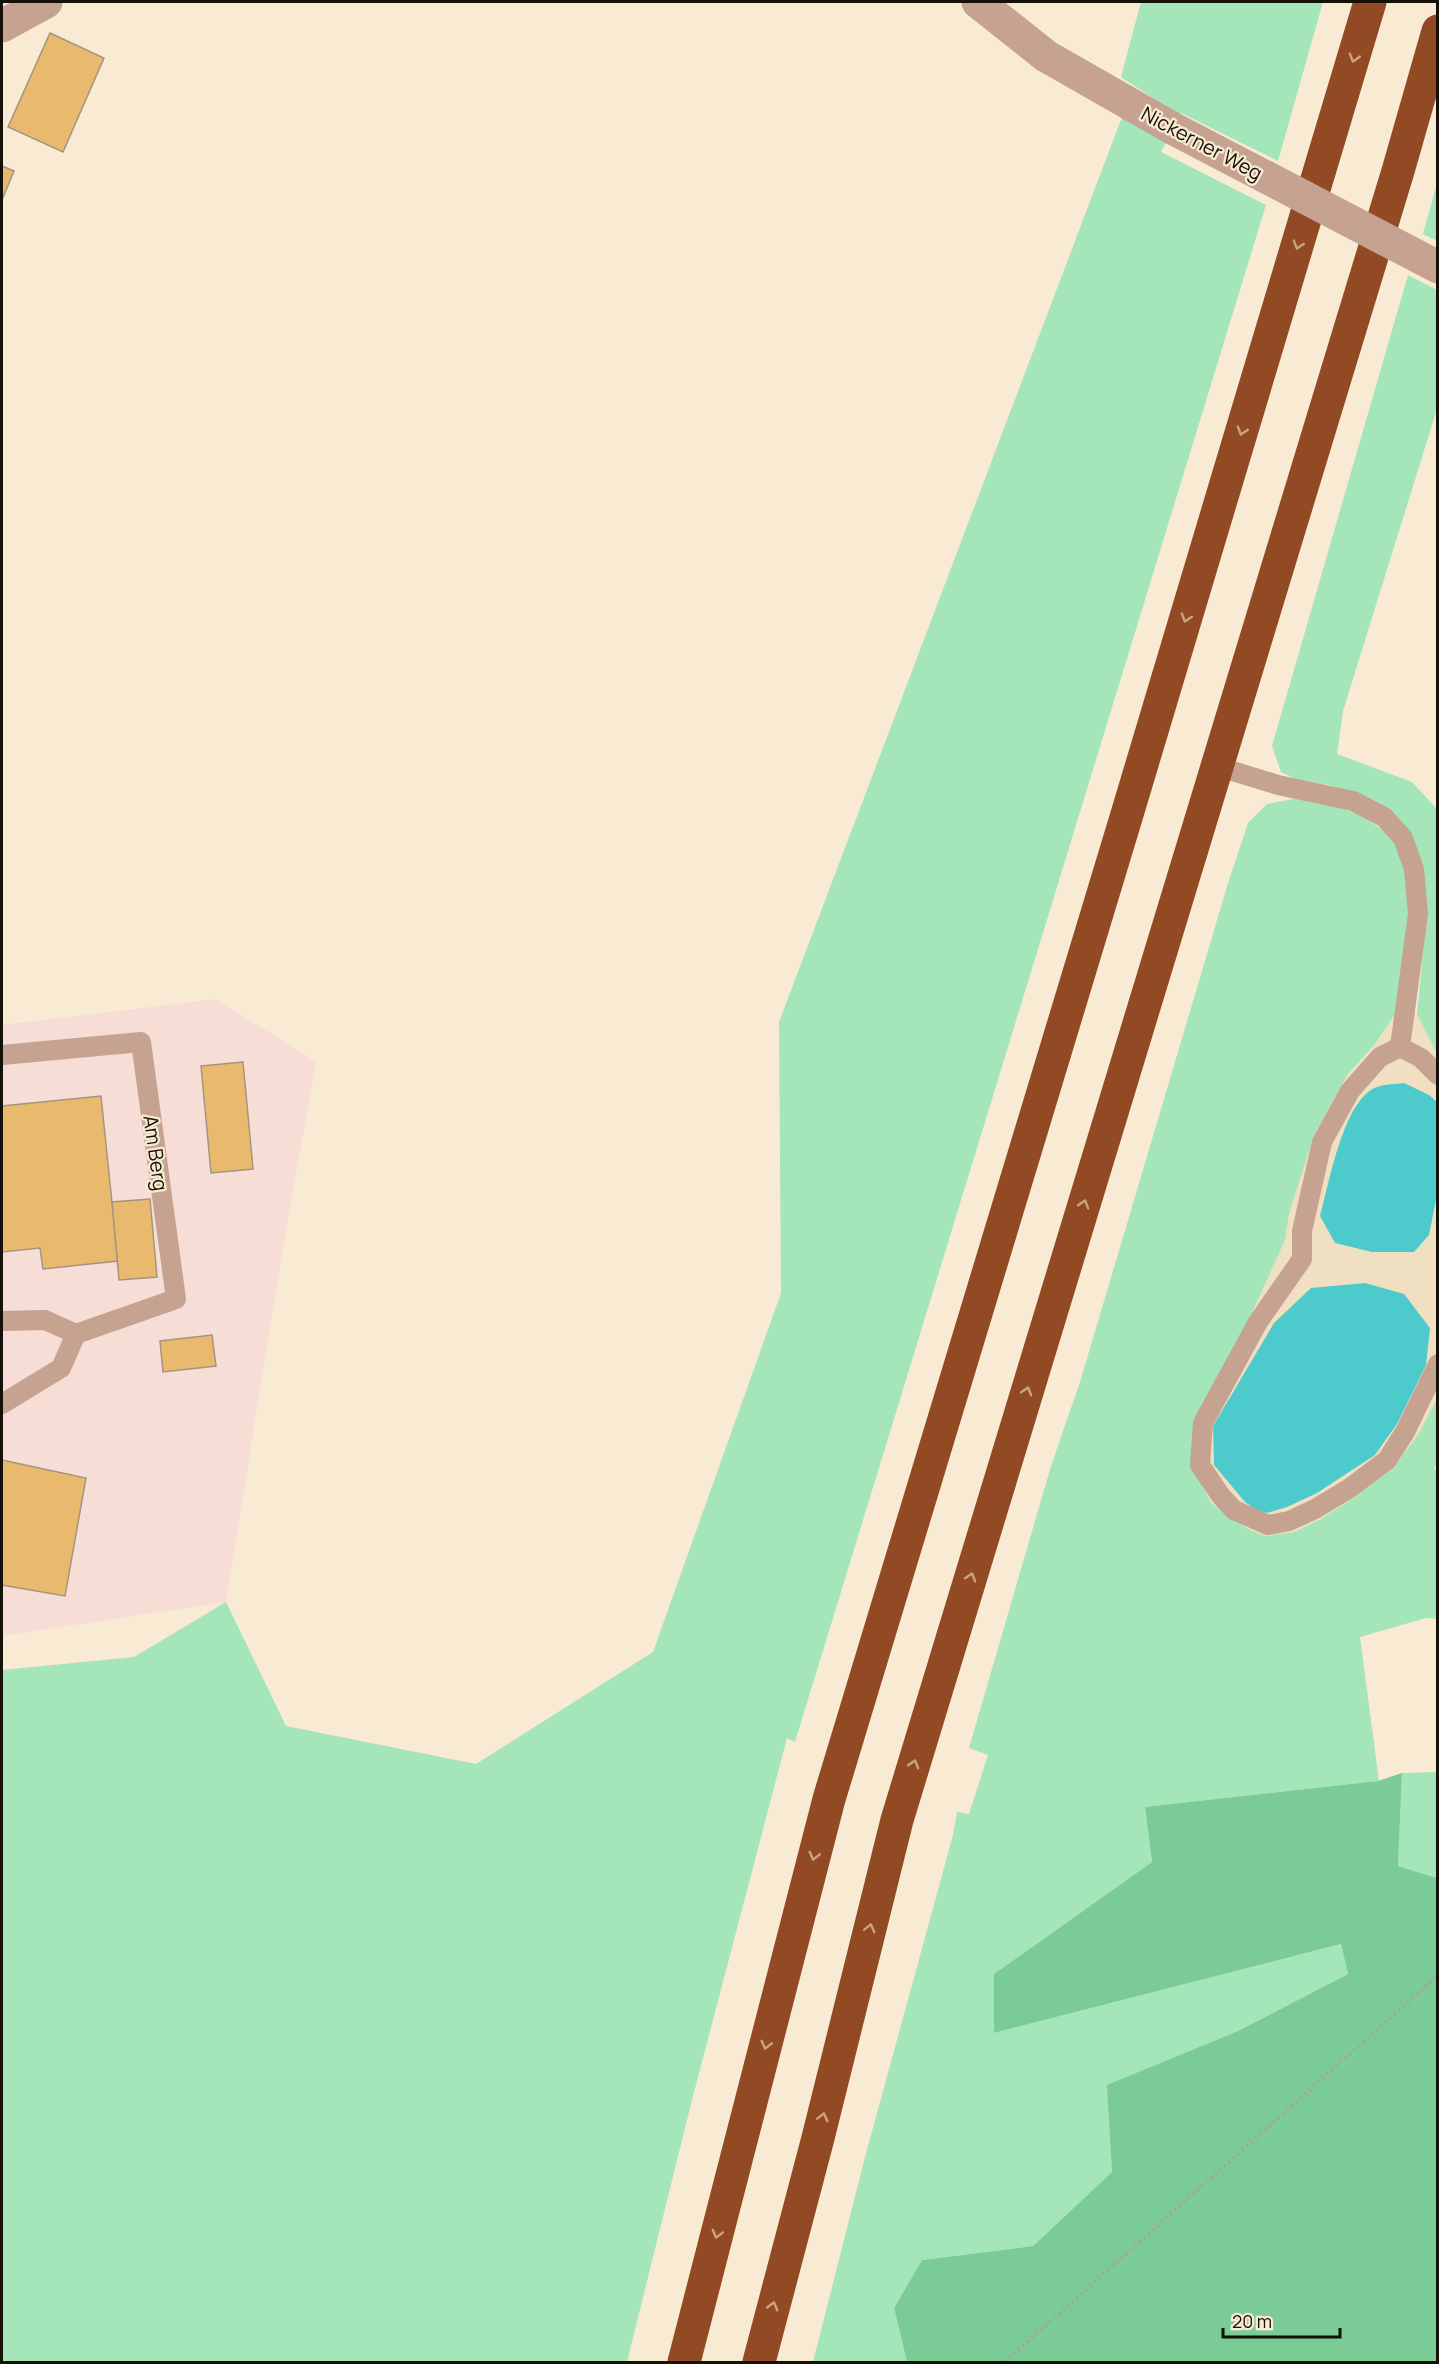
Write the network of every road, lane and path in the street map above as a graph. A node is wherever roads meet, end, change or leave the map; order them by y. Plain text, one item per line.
1 (46, 2) edge
2 (978, 2) edge
3 (1370, 2) edge
4 (2, 26) edge
5 (1437, 31) edge
6 (1437, 267) edge
7 (1216, 766) junction
8 (1400, 1047) junction
9 (2, 1055) edge
10 (1437, 1075) edge
11 (2, 1321) edge
12 (76, 1334) junction
13 (1437, 1364) edge
14 (2, 1404) edge
15 (1437, 1975) edge
16 (684, 2362) edge
17 (759, 2362) edge
18 (1005, 2362) edge

1 - 4 street
2 - 6 street, Nickerner Weg, bridge
3 -> 16 highway
5 - 7 highway
7 - 8 lane
17 -> 7 highway
8 - 10 lane
8 - 13 lane
9 - 12 lane, Am Berg
11 - 12 lane
12 - 14 lane
15 - 18 path

